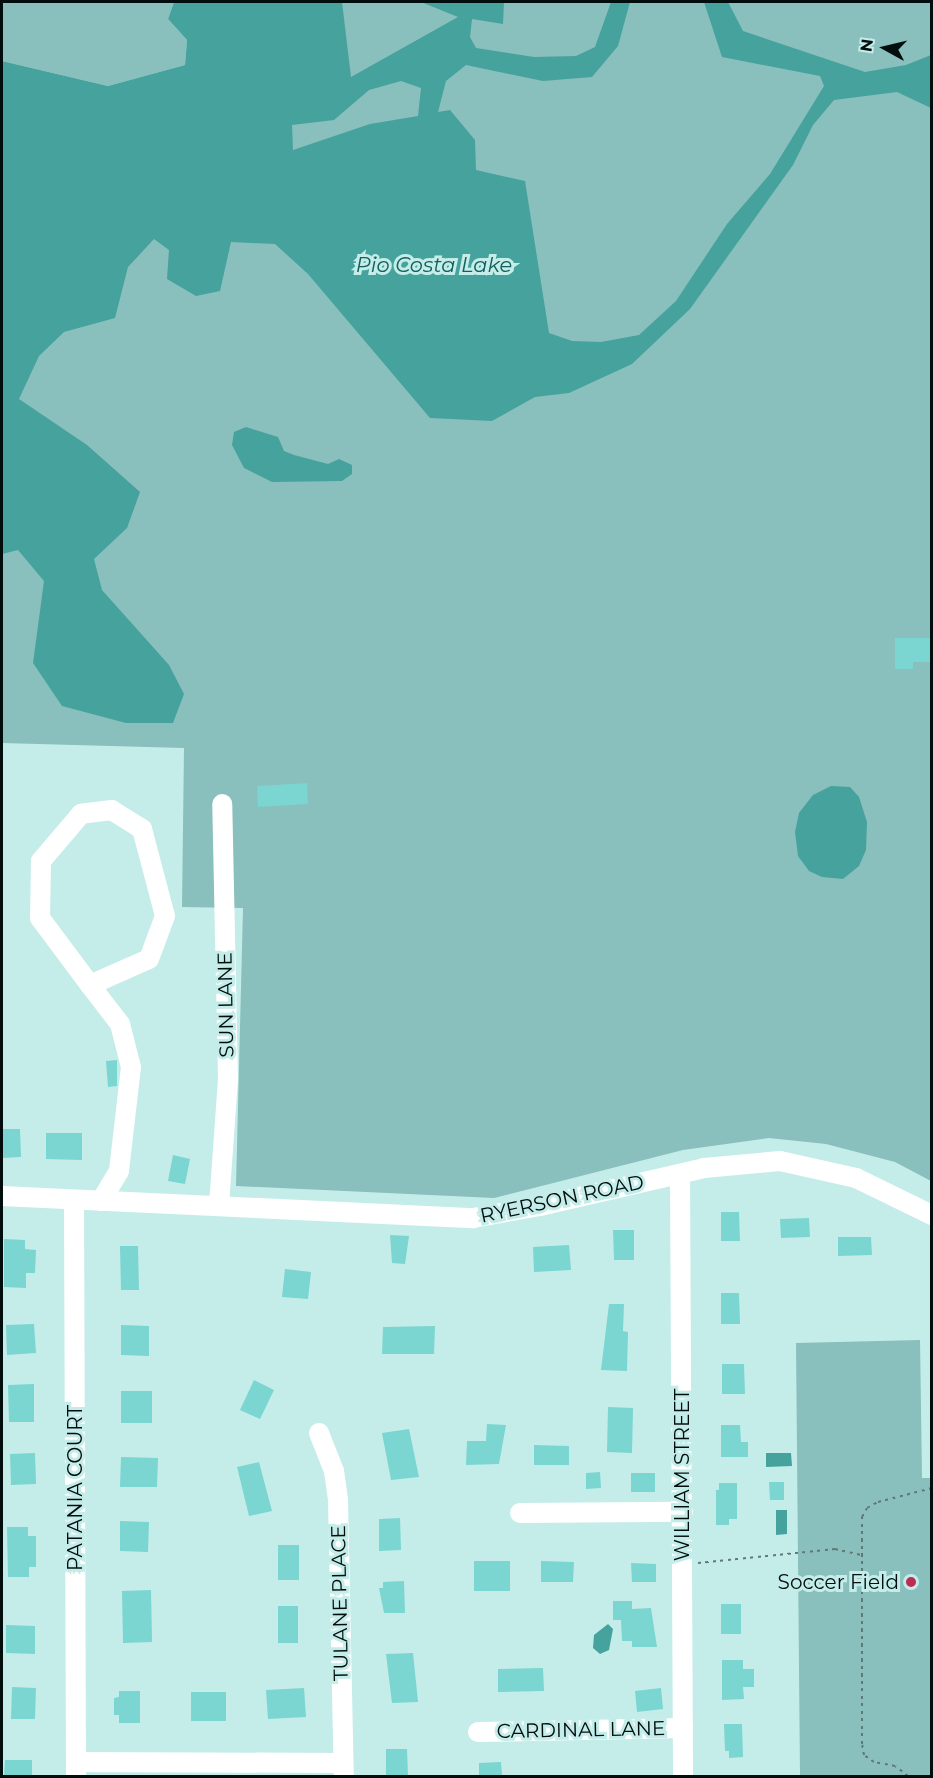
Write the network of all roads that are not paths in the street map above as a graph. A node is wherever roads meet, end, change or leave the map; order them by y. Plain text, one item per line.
1 (222, 804) dead end
2 (90, 985) junction
3 (680, 1173) junction
4 (2, 1196) edge
5 (74, 1200) junction
6 (101, 1201) junction
7 (219, 1205) junction
8 (932, 1215) edge
9 (319, 1433) dead end
10 (682, 1512) junction
11 (520, 1513) dead end
12 (684, 1728) junction
13 (478, 1732) dead end
14 (76, 1769) edge
15 (344, 1770) edge
16 (683, 1776) edge

1 - 7 street, SUN LANE
2 - 2 street
2 - 6 street
3 - 7 street, RYERSON ROAD
3 - 8 street, RYERSON ROAD
3 - 10 street, WILLIAM STREET
4 - 5 street, RYERSON ROAD
5 - 6 street, RYERSON ROAD
5 - 14 street, PATANIA COURT
6 - 7 street, RYERSON ROAD
9 - 15 street, TULANE PLACE
10 - 11 street
10 - 12 street, WILLIAM STREET
12 - 13 street, CARDINAL LANE
12 - 16 street, WILLIAM STREET
14 - 15 street

